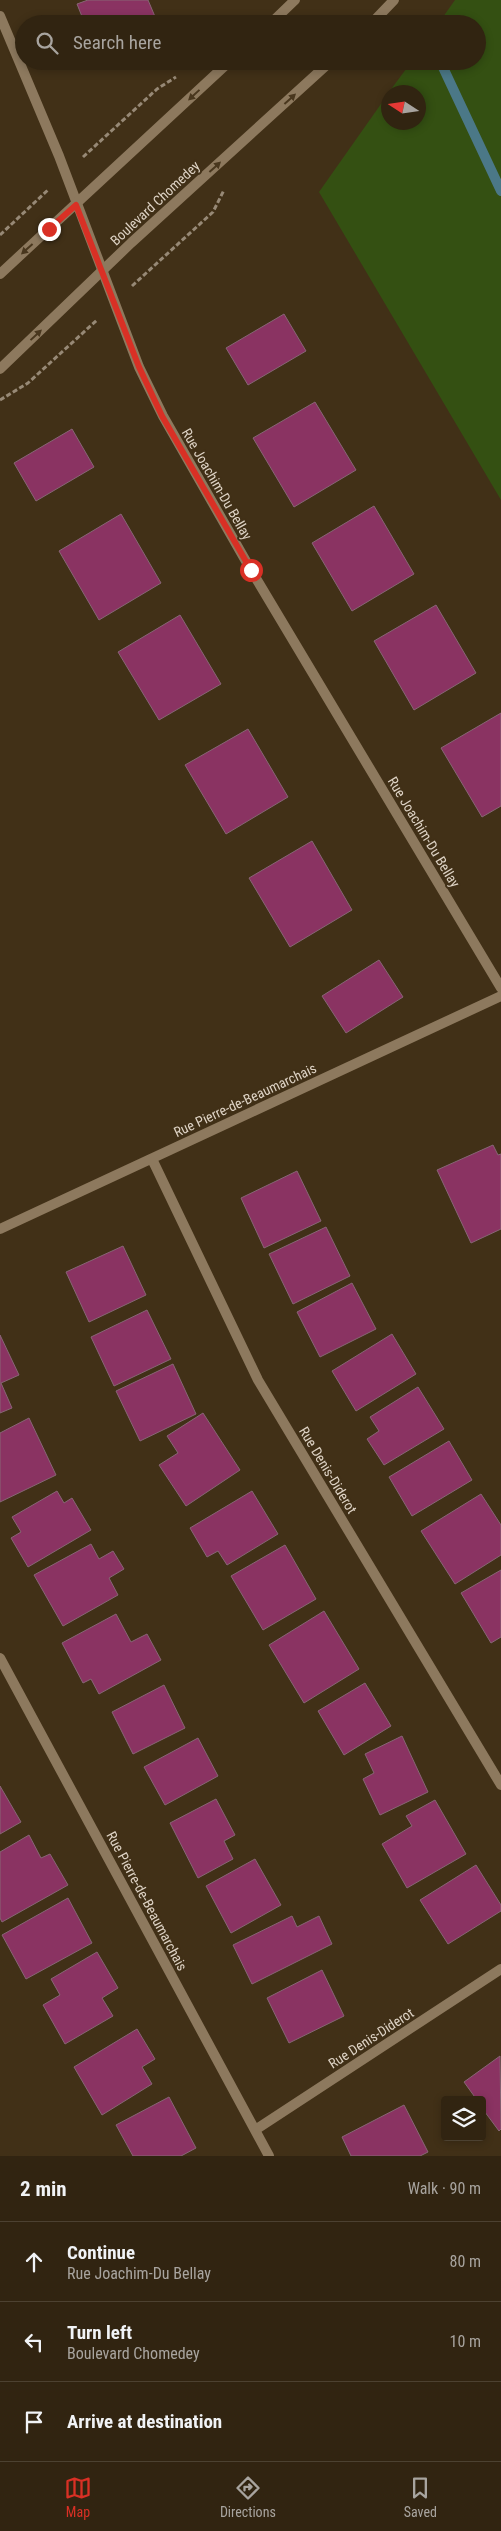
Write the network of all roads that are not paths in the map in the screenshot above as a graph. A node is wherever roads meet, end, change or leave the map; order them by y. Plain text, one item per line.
1 (295, 0) edge
2 (394, 0) edge
3 (279, 15) edge
4 (380, 15) edge
5 (0, 16) edge
6 (15, 52) edge
7 (23, 70) edge
8 (220, 70) edge
9 (321, 70) edge
10 (76, 205) junction
11 (102, 271) junction
12 (0, 274) edge
13 (0, 369) edge
14 (501, 988) edge
15 (501, 996) edge
16 (152, 1158) junction
17 (0, 1229) edge
18 (0, 1658) edge
19 (501, 1785) edge
20 (501, 1969) edge
21 (256, 2130) junction
22 (270, 2156) edge

1 - 3 street
2 - 4 street
5 - 6 street, Rue Joachim-Du Bellay
7 - 10 street, Rue Joachim-Du Bellay
8 -> 10 street
11 -> 9 street, Boulevard Chomedey
10 - 11 street, Rue Joachim-Du Bellay
10 -> 12 street
13 -> 11 street, Boulevard Chomedey
11 - 14 street, Rue Joachim-Du Bellay
15 - 16 street, Rue Pierre-de-Beaumarchais
16 - 17 street, Rue Pierre-de-Beaumarchais
16 - 19 street, Rue Denis-Diderot
18 - 21 street, Rue Pierre-de-Beaumarchais
20 - 21 street, Rue Denis-Diderot
21 - 22 street, Rue Pierre-de-Beaumarchais

